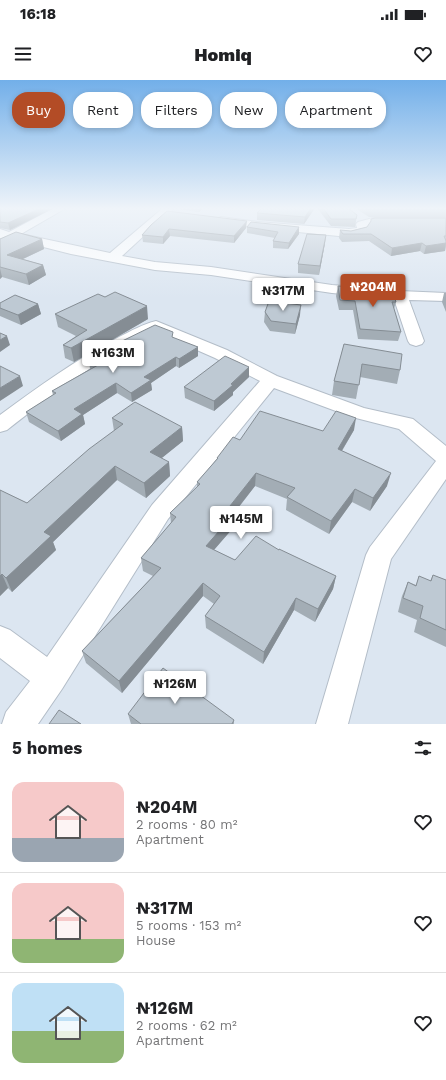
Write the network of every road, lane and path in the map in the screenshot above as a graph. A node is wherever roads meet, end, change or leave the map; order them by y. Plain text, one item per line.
1 (21, 238) edge
2 (137, 238) edge
3 (112, 258) junction
4 (400, 295) junction
5 (446, 297) edge
6 (416, 341) dead end
7 (271, 380) junction
8 (0, 425) edge
9 (446, 458) edge
10 (446, 463) edge
11 (0, 640) edge
12 (51, 678) junction
13 (18, 724) edge
14 (332, 724) edge

1 - 3 street
2 - 3 street
3 - 4 street
4 - 5 street
4 - 6 street
7 - 8 street
7 - 9 street
7 - 12 street
10 - 14 street
11 - 12 street
12 - 13 street

